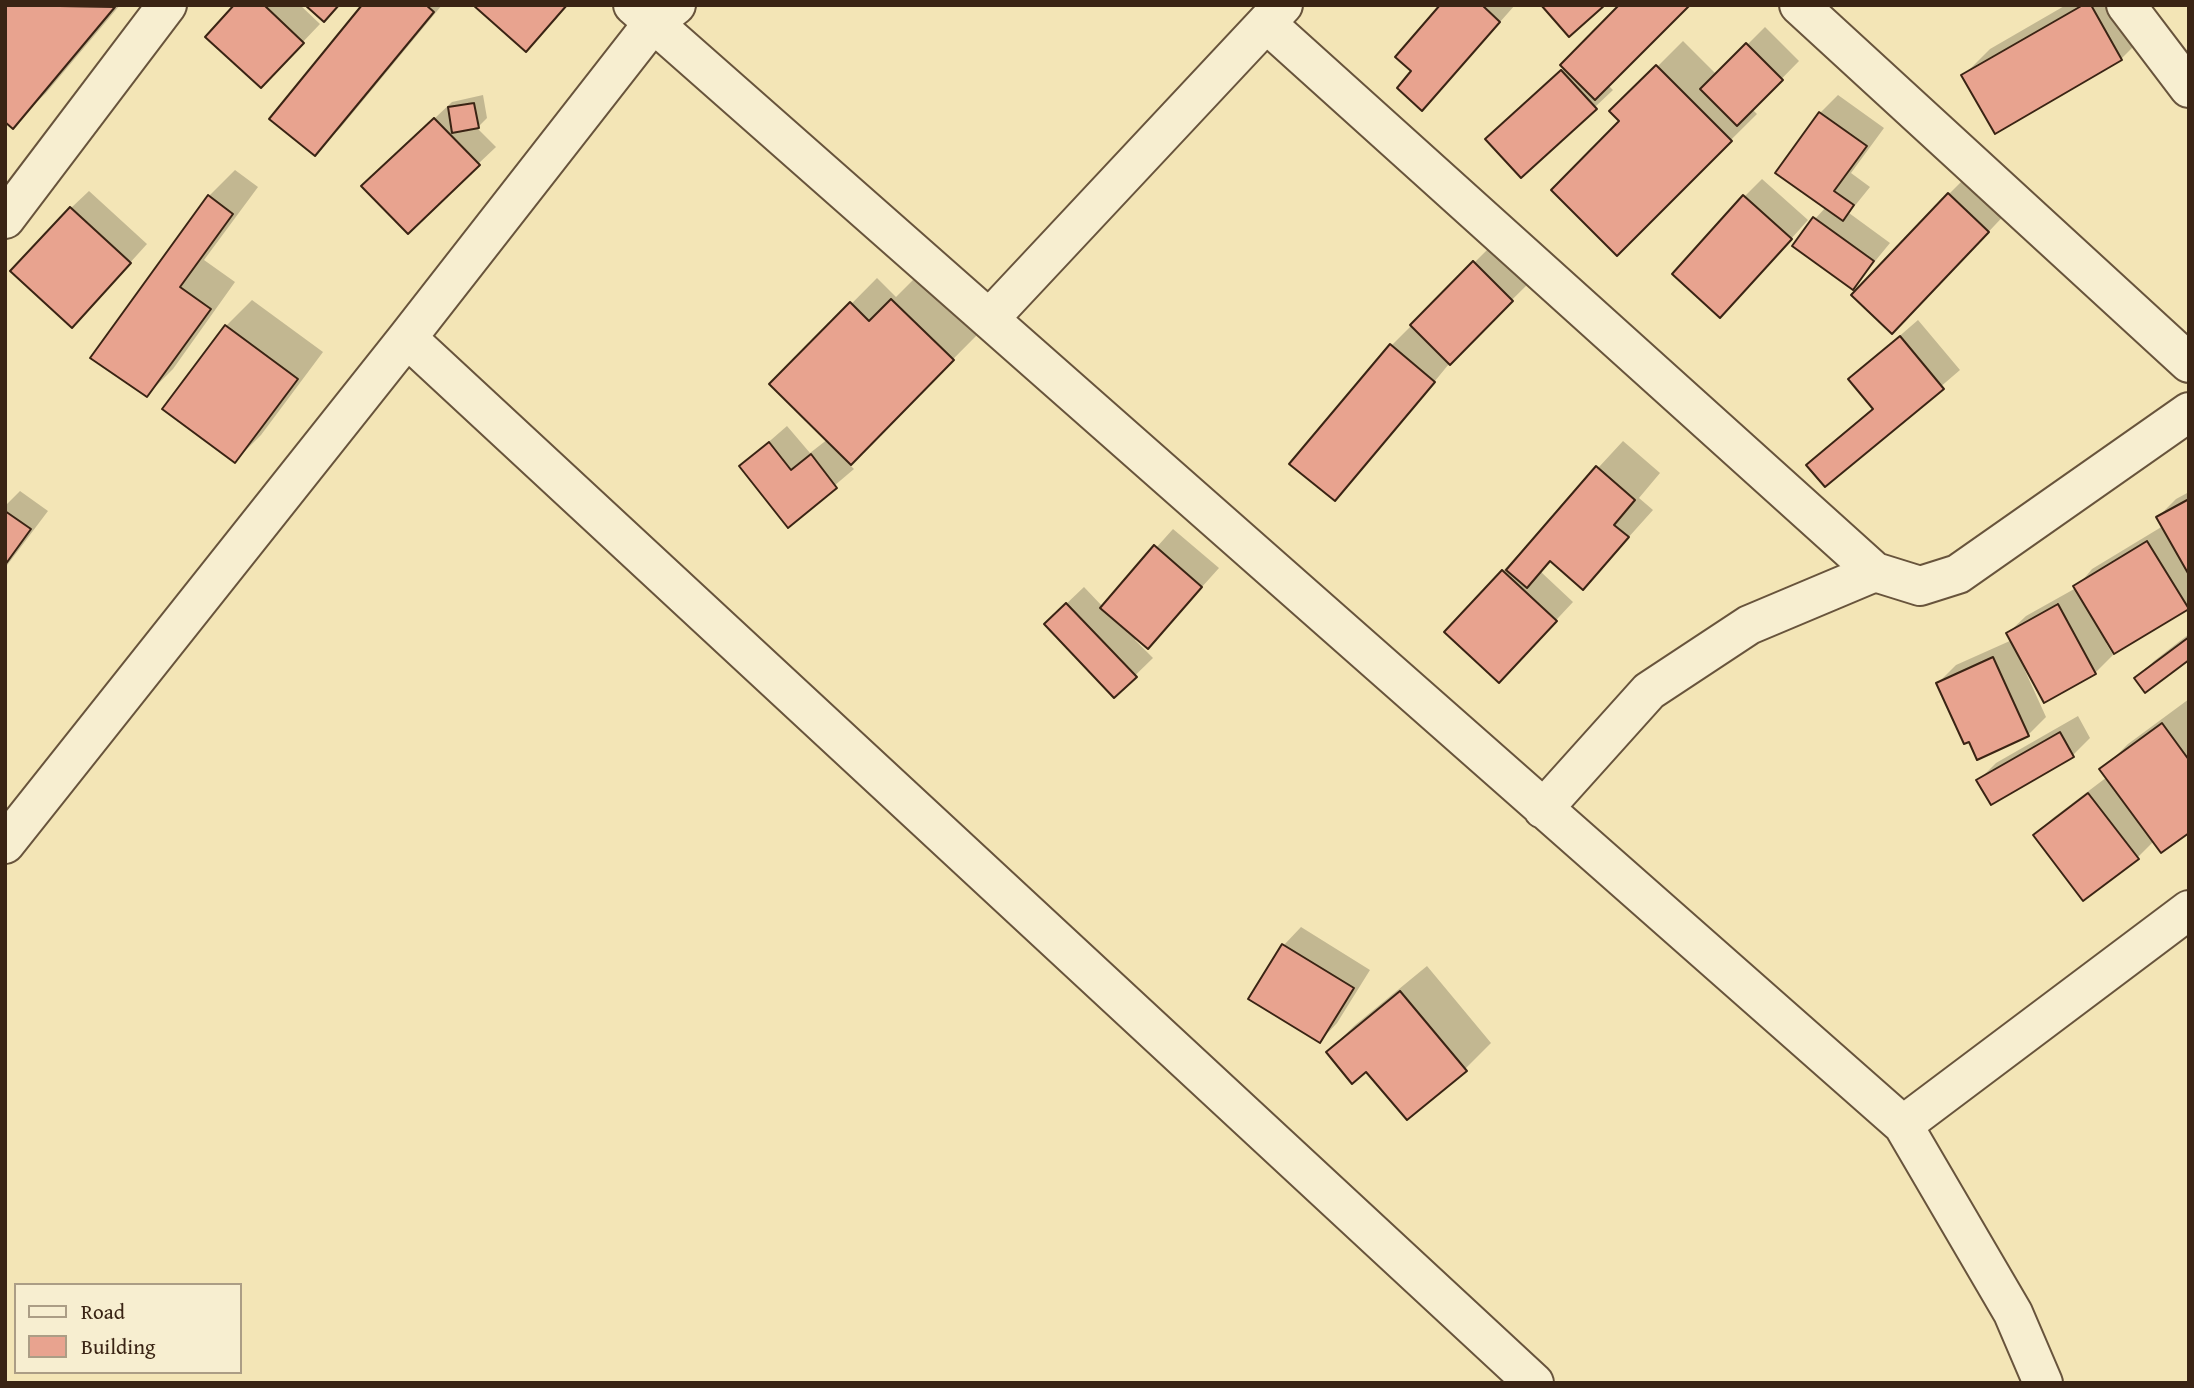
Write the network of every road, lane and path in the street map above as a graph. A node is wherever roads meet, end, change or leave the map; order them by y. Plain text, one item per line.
1 (167, 5) edge
2 (1799, 5) edge
3 (2126, 5) edge
4 (654, 11) edge
5 (1275, 15) edge
6 (2189, 88) edge
7 (5, 219) edge
8 (989, 319) junction
9 (407, 338) junction
10 (2189, 363) edge
11 (2189, 412) edge
12 (1875, 572) junction
13 (1543, 809) junction
14 (5, 844) edge
15 (2189, 909) edge
16 (1903, 1125) junction
17 (1534, 1383) edge
18 (2043, 1383) edge

1 - 7 street
2 - 10 street
3 - 6 street
4 - 8 street
4 - 9 street
5 - 8 street
5 - 12 street
8 - 13 street
9 - 14 street
9 - 17 street
11 - 12 street
12 - 13 street
13 - 16 street
15 - 16 street
16 - 18 street

